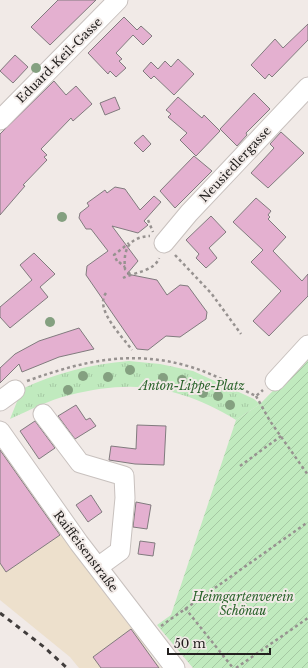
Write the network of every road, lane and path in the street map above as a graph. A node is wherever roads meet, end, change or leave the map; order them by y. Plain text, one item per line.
1 (111, 2) edge
2 (308, 87) edge
3 (0, 120) edge
4 (148, 220) dead end
5 (131, 241) junction
6 (159, 244) junction
7 (125, 267) junction
8 (130, 274) junction
9 (124, 278) dead end
10 (106, 293) dead end
11 (241, 334) dead end
12 (308, 345) edge
13 (132, 350) dead end
14 (274, 381) joint
15 (15, 390) joint
16 (256, 396) junction
17 (0, 401) edge
18 (43, 414) dead end
19 (0, 431) edge
20 (281, 436) junction
21 (240, 466) dead end
22 (308, 475) edge
23 (308, 522) edge
24 (98, 568) junction
25 (185, 607) junction
26 (308, 618) edge
27 (158, 627) dead end
28 (175, 668) edge
29 (235, 668) edge

1 - 3 street, Eduard-Keil-Gasse
2 - 6 street, Neusiedlergasse
4 - 6 path
5 - 6 path
5 - 7 path
5 - 7 path
6 - 8 path
6 - 11 path
7 - 8 path
8 - 9 path
10 - 13 path
12 - 14 street
14 - 16 path
15 - 16 path
15 - 17 street
16 - 20 path
18 - 24 street
19 - 24 street, Raiffeisenstraße
20 - 21 path
20 - 22 path
23 - 25 path
24 - 28 street, Raiffeisenstraße
25 - 27 path
25 - 29 path
26 - 29 path

